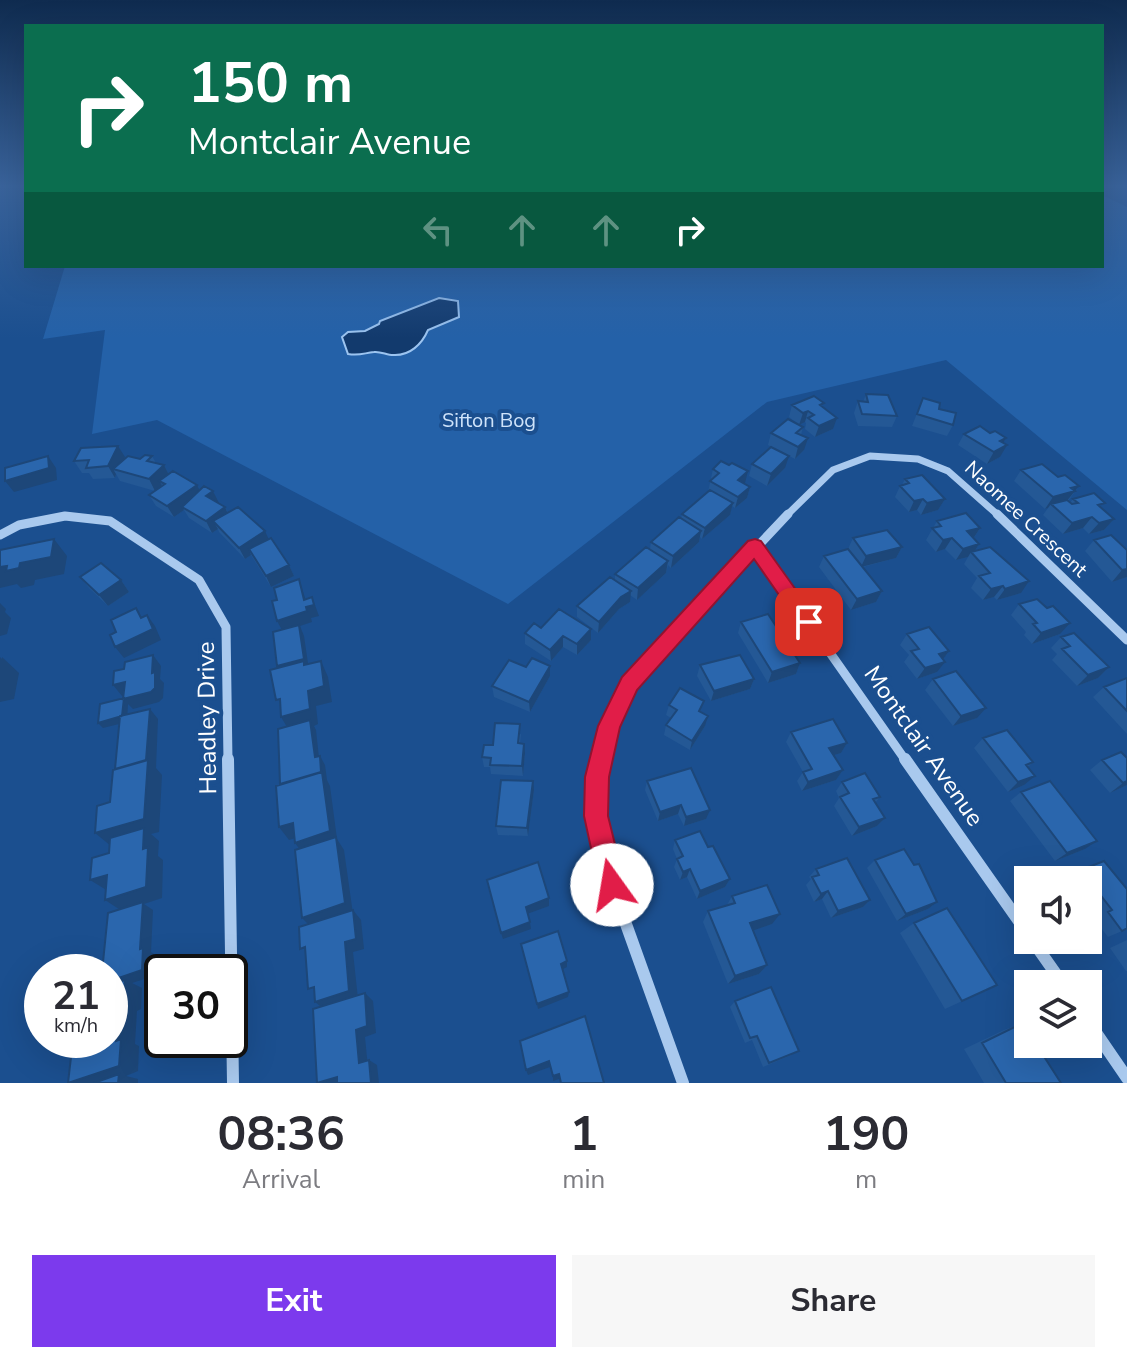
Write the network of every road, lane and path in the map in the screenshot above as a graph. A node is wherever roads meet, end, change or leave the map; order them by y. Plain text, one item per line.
1 (0, 535) edge
2 (755, 546) junction
3 (1127, 640) edge
4 (1014, 914) edge
5 (1102, 1041) edge
6 (1127, 1078) edge
7 (233, 1083) edge
8 (683, 1083) edge

1 - 7 street, Headley Drive
2 - 3 street, Naomee Crescent
2 - 4 street, Montclair Avenue
2 - 8 street, Naomee Crescent
5 - 6 street

